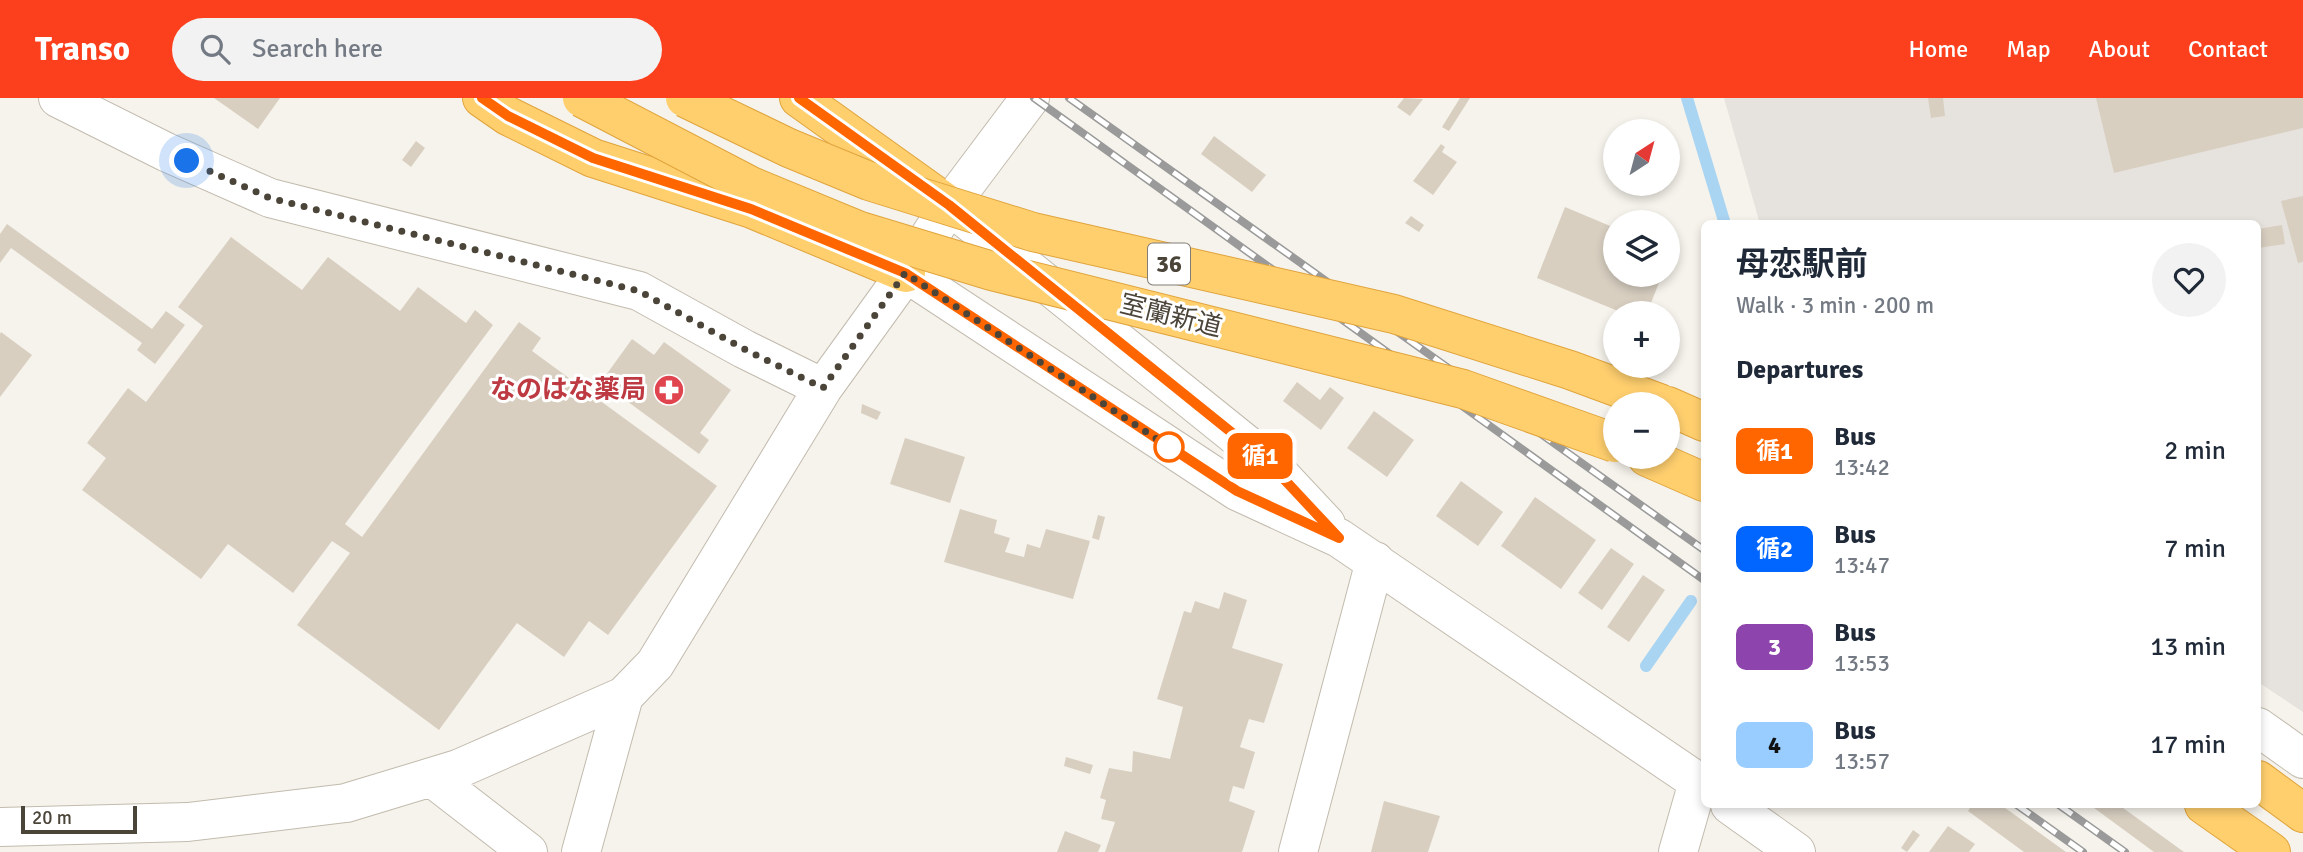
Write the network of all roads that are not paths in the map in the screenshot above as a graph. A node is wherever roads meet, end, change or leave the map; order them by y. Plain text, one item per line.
1 (58, 98) edge
2 (482, 98) edge
3 (582, 98) edge
4 (685, 98) edge
5 (799, 98) edge
6 (1030, 98) edge
7 (949, 205) junction
8 (905, 273) junction
9 (823, 388) junction
10 (1630, 392) edge
11 (1680, 411) edge
12 (1701, 421) edge
13 (1603, 439) edge
14 (1674, 469) edge
15 (1701, 481) edge
16 (1339, 538) junction
17 (1375, 561) junction
18 (624, 696) junction
19 (2261, 729) edge
20 (2303, 759) edge
21 (431, 777) junction
22 (2261, 782) edge
23 (1701, 784) edge
24 (1734, 808) edge
25 (2208, 808) edge
26 (2303, 813) edge
27 (0, 827) edge
28 (125, 838) edge
29 (528, 852) edge
30 (581, 852) edge
31 (1298, 852) edge
32 (1678, 852) edge
33 (1796, 852) edge
34 (2271, 852) edge

1 - 9 street
2 - 8 highway
3 - 13 highway, 室蘭新道 / 36, bridge
4 - 10 highway, 室蘭新道 / 36, bridge
5 - 7 highway
6 - 7 street
7 - 8 street
7 - 16 street
8 - 9 street
8 - 16 street
9 - 18 street
11 - 12 highway
14 - 15 highway
16 - 17 street
17 - 23 street
17 - 31 street
18 - 21 street
18 - 30 street
19 - 20 street
21 - 28 street
21 - 29 street
22 - 26 highway
23 - 32 street
24 - 33 street
25 - 34 highway
27 - 28 street

